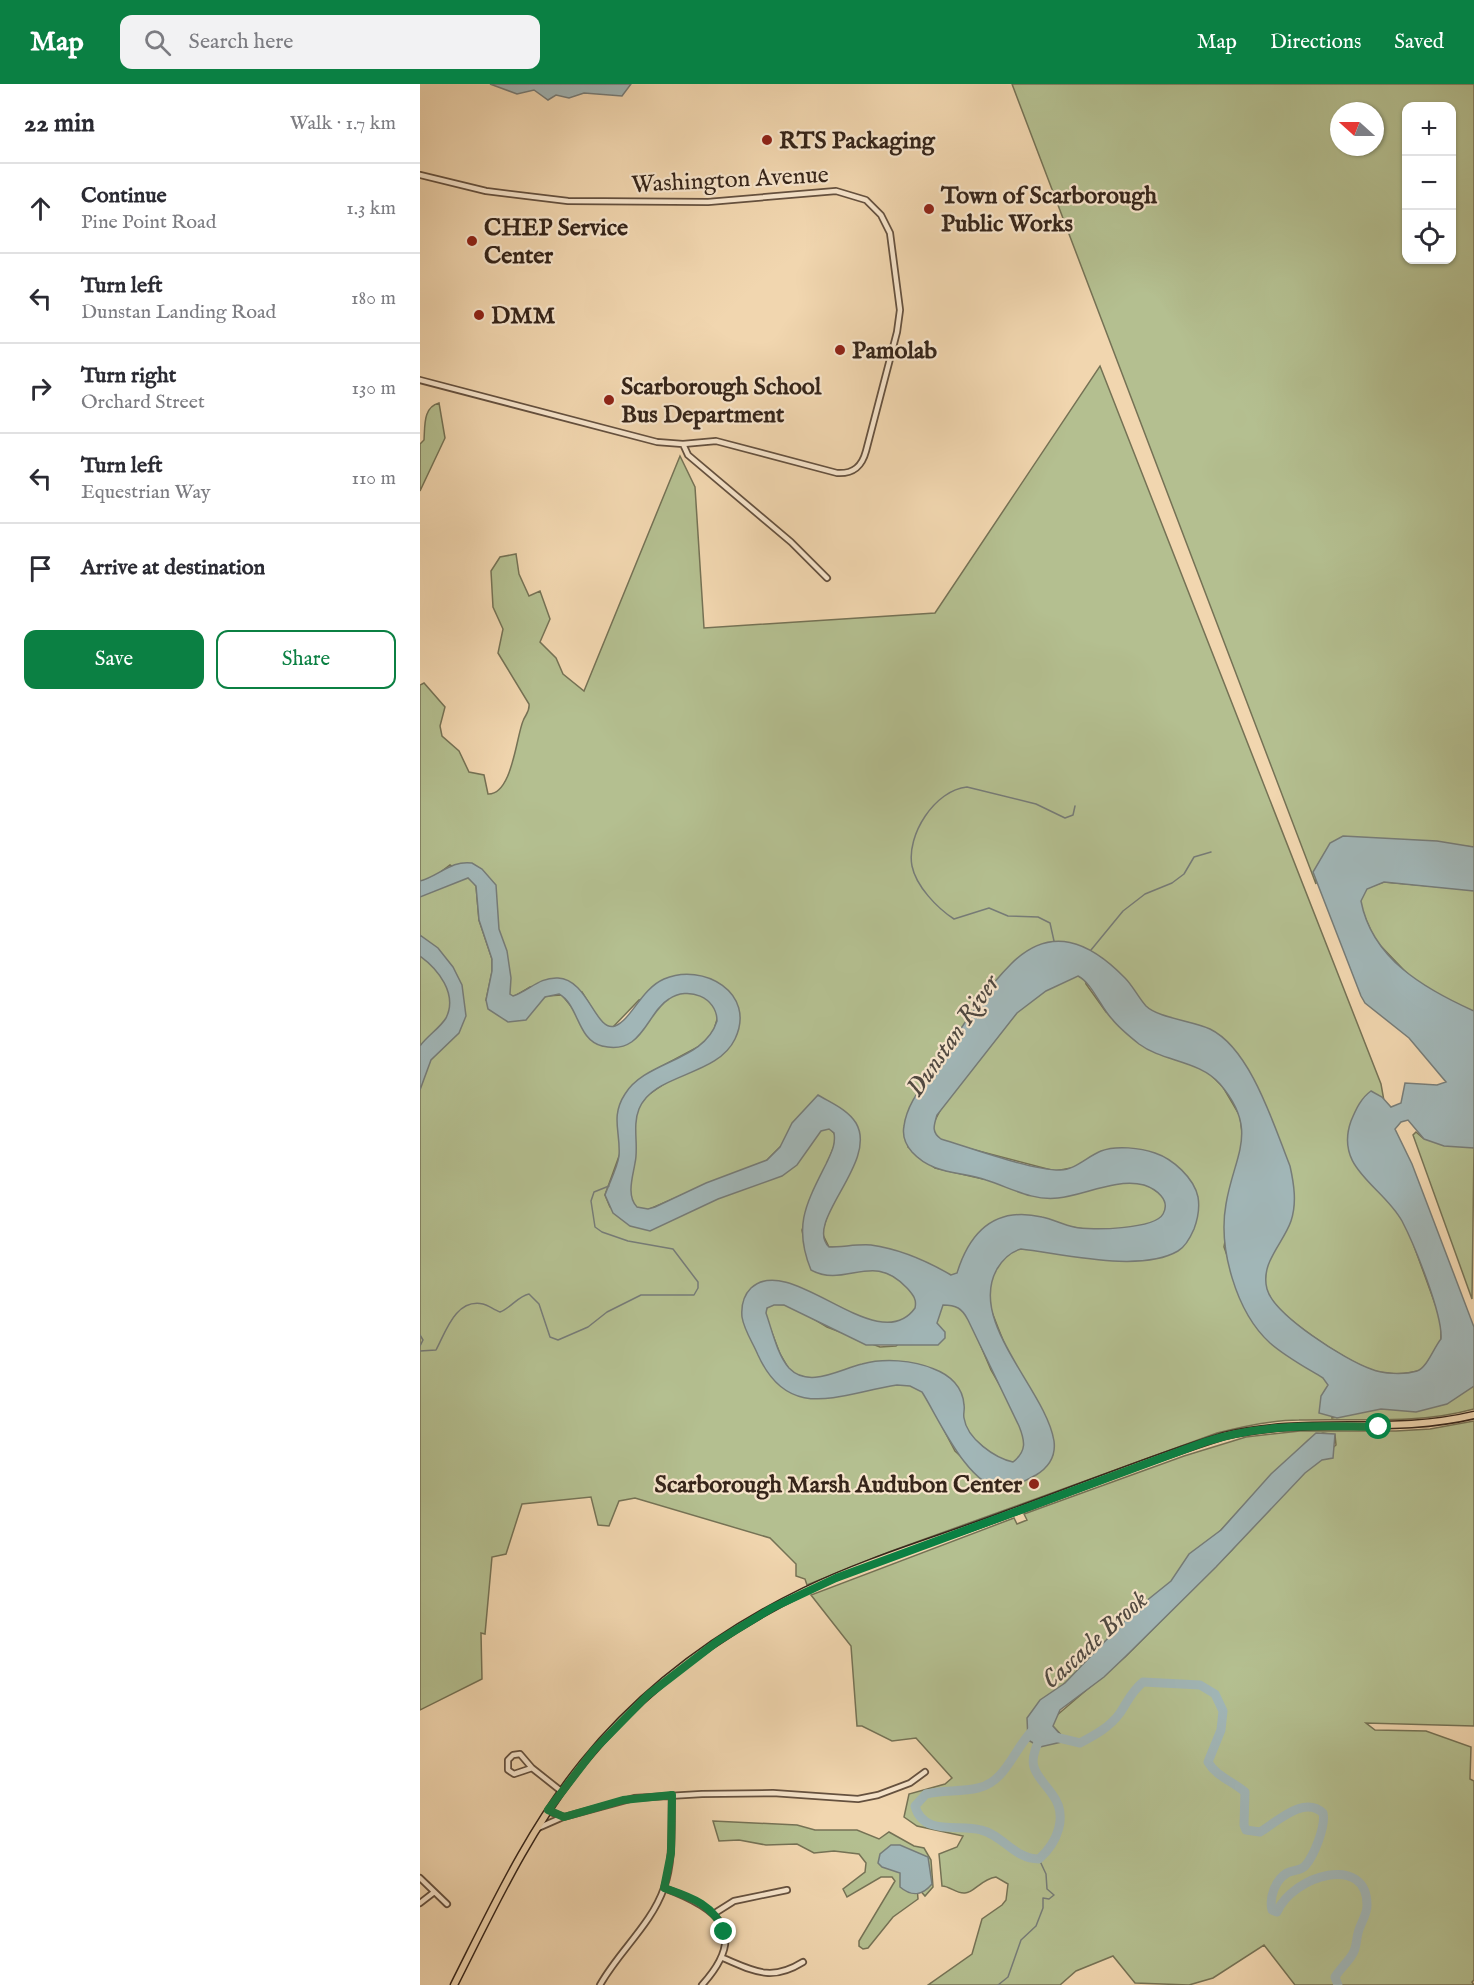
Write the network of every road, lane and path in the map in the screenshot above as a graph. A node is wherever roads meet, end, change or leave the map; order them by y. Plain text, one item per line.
1 (420, 175) edge
2 (420, 380) edge
3 (683, 444) junction
4 (827, 578) dead end
5 (1474, 1415) edge
6 (532, 1768) junction
7 (924, 1772) dead end
8 (561, 1791) junction
9 (672, 1795) junction
10 (548, 1810) junction
11 (564, 1817) junction
12 (536, 1829) junction
13 (420, 1878) edge
14 (664, 1888) junction
15 (787, 1890) dead end
16 (433, 1893) junction
17 (772, 1893) junction
18 (773, 1902) dead end
19 (420, 1903) edge
20 (447, 1904) dead end
21 (715, 1913) junction
22 (723, 1958) junction
23 (803, 1962) dead end
24 (792, 1969) junction
25 (796, 1976) dead end
26 (454, 1985) edge
27 (600, 1985) edge
28 (702, 1985) edge

1 - 3 street, Washington Avenue
2 - 3 street
3 - 4 street
5 - 8 main road
6 - 6 street
6 - 8 street
7 - 9 street
8 - 10 main road
9 - 11 street
9 - 14 street
10 - 11 street
10 - 12 main road
11 - 12 street
12 - 26 main road
13 - 16 street
14 - 21 street
14 - 27 street
15 - 17 street
16 - 19 street
16 - 20 street
17 - 18 street
17 - 21 street
21 - 22 street
22 - 24 street
22 - 28 street
23 - 24 street
24 - 25 street

